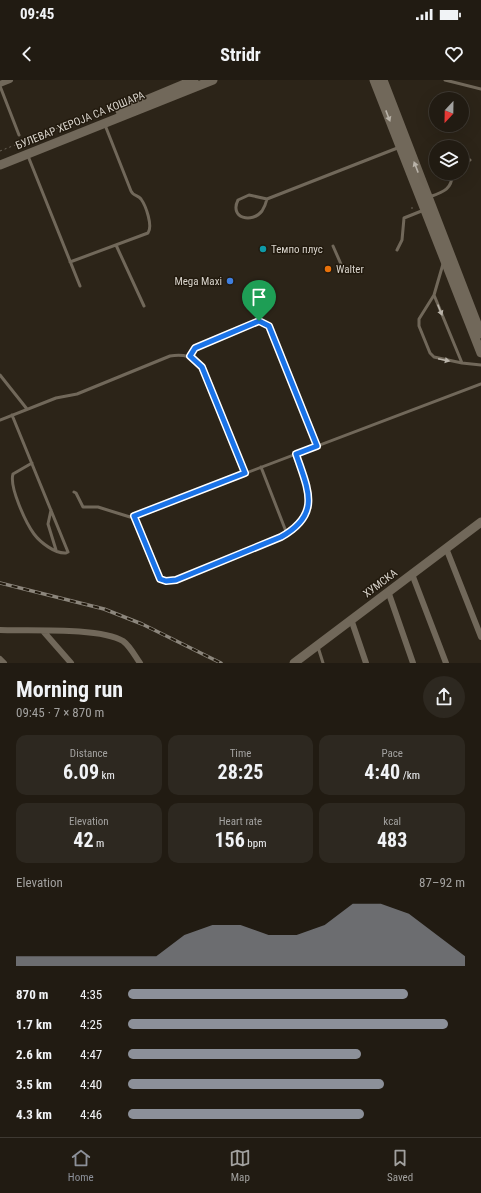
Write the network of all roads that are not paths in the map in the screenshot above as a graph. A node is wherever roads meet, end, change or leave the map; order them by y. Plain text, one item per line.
1 (10, 80) edge
2 (194, 80) edge
3 (214, 80) edge
4 (374, 80) edge
5 (382, 80) edge
6 (445, 80) edge
7 (0, 85) edge
8 (481, 89) edge
9 (104, 123) junction
10 (19, 135) dead end
11 (400, 147) junction
12 (28, 154) junction
13 (0, 160) edge
14 (0, 166) edge
15 (453, 180) edge
16 (427, 197) junction
17 (267, 199) junction
18 (428, 208) junction
19 (116, 245) junction
20 (333, 246) dead end
21 (397, 250) dead end
22 (444, 260) junction
23 (70, 262) junction
24 (344, 271) dead end
25 (80, 286) dead end
26 (434, 295) junction
27 (144, 306) dead end
28 (481, 334) edge
29 (481, 353) edge
30 (190, 356) junction
31 (462, 363) junction
32 (481, 365) edge
33 (0, 374) edge
34 (481, 384) edge
35 (27, 409) junction
36 (12, 416) junction
37 (0, 420) edge
38 (317, 446) junction
39 (296, 454) junction
40 (32, 463) junction
41 (261, 467) junction
42 (245, 473) junction
43 (74, 492) dead end
44 (51, 510) junction
45 (134, 516) junction
46 (481, 522) edge
47 (287, 534) junction
48 (446, 548) junction
49 (57, 551) junction
50 (412, 574) junction
51 (388, 591) junction
52 (351, 619) junction
53 (0, 630) edge
54 (43, 631) junction
55 (481, 636) edge
56 (317, 645) junction
57 (0, 658) edge
58 (4, 663) edge
59 (71, 663) edge
60 (140, 663) edge
61 (294, 663) edge
62 (323, 663) edge
63 (366, 663) edge
64 (413, 663) edge
65 (446, 663) edge

1 - 7 street
2 - 13 main road, БУЛЕВАР ХЕРОЈА СА КОШАРА
3 - 9 main road, БУЛЕВАР ХЕРОЈА СА КОШАРА
4 -> 11 main road
16 -> 5 main road
6 - 8 lane
7 - 10 lane
9 - 12 main road, БУЛЕВАР ХЕРОЈА СА КОШАРА
9 - 19 lane
11 - 17 lane
11 - 18 main road
12 - 14 main road, БУЛЕВАР ХЕРОЈА СА КОШАРА
12 - 23 lane
15 - 16 lane
16 - 18 main road
17 - 17 lane
18 - 21 lane
18 - 22 main road
18 - 28 main road
19 - 23 lane
19 - 27 lane
20 - 24 lane
22 - 26 lane
22 - 29 main road
23 - 25 lane
26 -> 31 lane
26 -> 31 lane
30 - 35 lane
30 - 38 lane
30 - 42 lane
31 - 32 lane
33 - 35 lane
34 - 38 lane
35 - 36 lane
36 - 37 lane
36 - 40 lane
38 - 39 lane
39 - 41 lane
39 - 47 lane
40 - 44 lane
40 - 49 lane
41 - 42 lane
41 - 47 lane
42 - 45 lane
43 - 45 lane
44 - 49 lane
44 - 49 lane
45 - 47 lane
46 - 48 main road, ХУМСКА
48 - 50 main road, ХУМСКА
48 - 55 street
50 - 51 main road, ХУМСКА
50 - 65 street
51 - 52 main road, ХУМСКА
51 - 64 street
52 - 56 main road, ХУМСКА
52 - 63 street
53 - 54 street
54 - 59 street
54 - 60 street
56 - 61 main road, ХУМСКА
56 - 62 lane
57 - 58 street

